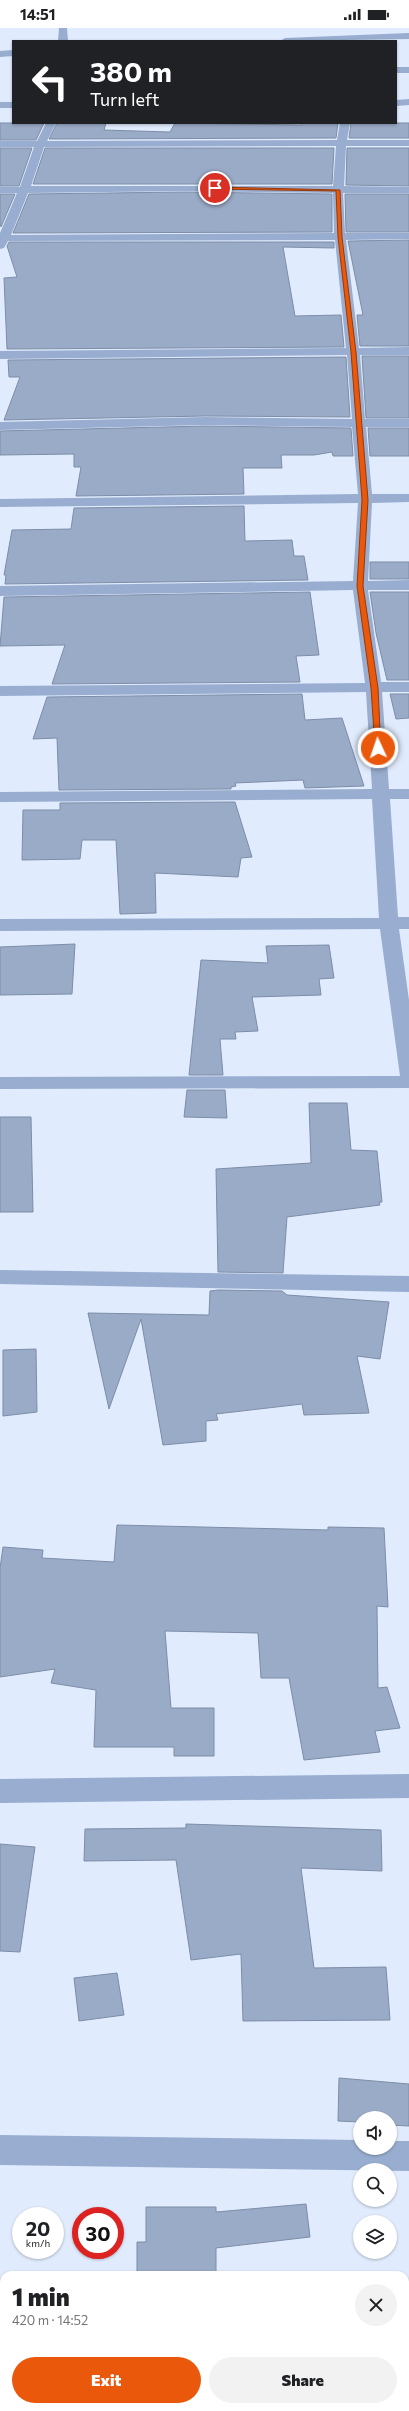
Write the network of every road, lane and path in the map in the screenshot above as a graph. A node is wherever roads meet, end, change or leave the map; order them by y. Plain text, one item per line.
1 (63, 28) edge
2 (337, 28) edge
3 (409, 36) edge
4 (63, 40) edge
5 (347, 40) edge
6 (12, 53) edge
7 (0, 54) edge
8 (397, 70) edge
9 (409, 70) edge
10 (397, 102) edge
11 (409, 102) edge
12 (0, 105) edge
13 (12, 105) edge
14 (50, 124) edge
15 (346, 124) edge
16 (41, 142) junction
17 (409, 143) edge
18 (0, 144) edge
19 (341, 144) junction
20 (0, 190) edge
21 (24, 190) junction
22 (338, 190) junction
23 (409, 190) edge
24 (409, 236) edge
25 (340, 237) junction
26 (1, 241) edge
27 (409, 351) edge
28 (353, 352) junction
29 (0, 355) edge
30 (409, 423) edge
31 (358, 424) junction
32 (0, 426) edge
33 (409, 498) edge
34 (365, 500) junction
35 (0, 503) edge
36 (409, 585) edge
37 (360, 586) junction
38 (0, 591) edge
39 (409, 687) edge
40 (374, 688) junction
41 (0, 691) edge
42 (381, 794) junction
43 (409, 794) edge
44 (0, 797) edge
45 (389, 922) junction
46 (409, 923) edge
47 (0, 925) edge
48 (409, 1074) edge
49 (409, 1082) edge
50 (0, 1083) edge
51 (0, 1277) edge
52 (409, 1284) edge
53 (409, 1786) edge
54 (0, 1791) edge
55 (0, 2150) edge
56 (409, 2156) edge

1 - 4 street
2 - 5 street
3 - 5 street
6 - 7 street
8 - 9 street
10 - 11 street
12 - 13 street
14 - 16 street
15 - 19 street
16 - 18 street
16 - 19 street
16 - 21 street
17 - 19 street
19 - 22 street
20 - 21 street
21 - 22 street
21 - 26 street
22 - 23 street
22 - 25 street
24 - 25 street
25 - 26 street
25 - 28 street
27 - 28 street
28 - 29 street
28 - 31 street
30 - 31 street
31 - 32 street
31 - 34 street
33 - 34 street
34 - 35 street
34 - 37 street
36 - 37 street
37 - 38 street
37 - 40 street
39 - 40 street
40 - 41 street
40 - 42 street
42 - 43 street
42 - 44 street
42 - 45 street
45 - 46 street
45 - 47 street
45 - 48 street
49 - 50 street
51 - 52 street
53 - 54 street
55 - 56 street

